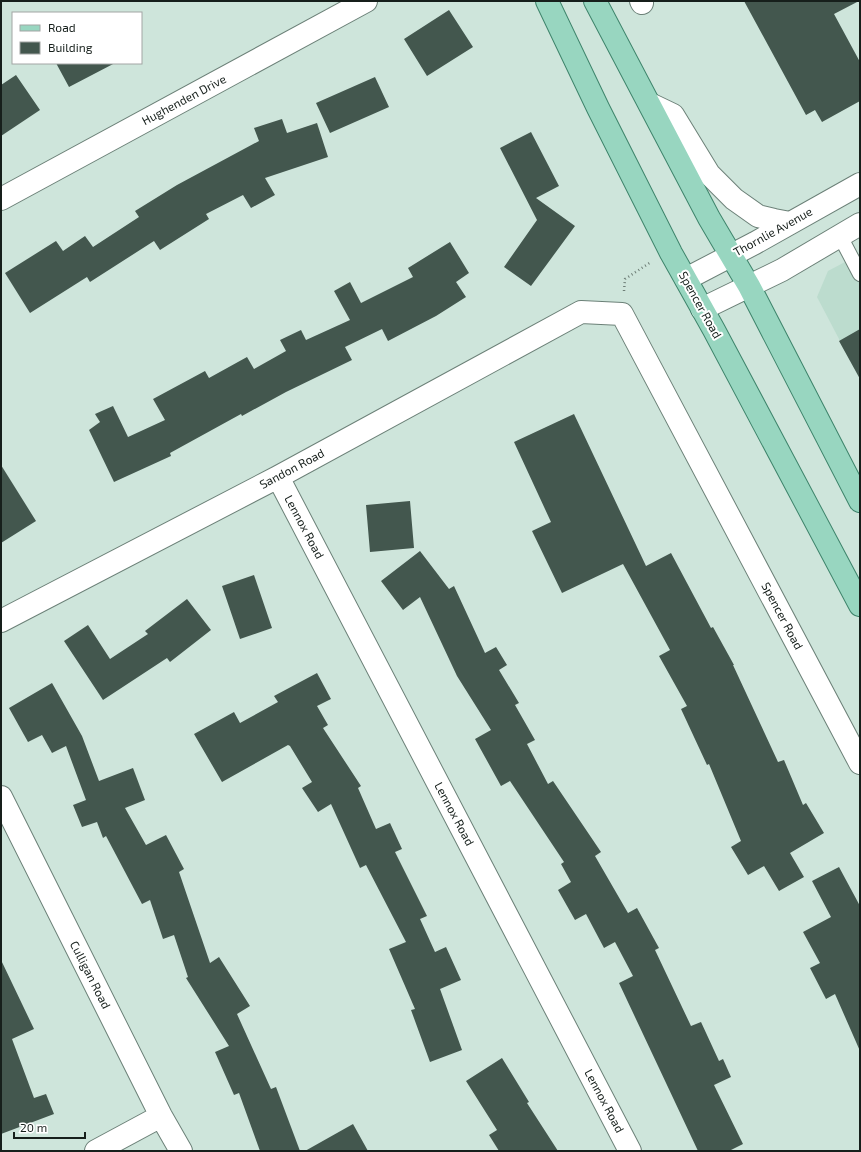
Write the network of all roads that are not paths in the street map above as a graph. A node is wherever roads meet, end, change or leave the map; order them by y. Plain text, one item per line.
1 (366, 1) edge
2 (547, 1) edge
3 (595, 1) edge
4 (650, 104) junction
5 (860, 184) edge
6 (1, 199) edge
7 (790, 223) junction
8 (860, 224) edge
9 (840, 236) junction
10 (731, 256) junction
11 (860, 274) edge
12 (686, 279) junction
13 (749, 286) junction
14 (702, 309) junction
15 (622, 314) joint
16 (278, 477) junction
17 (860, 501) edge
18 (860, 605) edge
19 (1, 621) edge
20 (860, 763) edge
21 (1, 797) edge
22 (161, 1116) junction
23 (96, 1151) edge
24 (181, 1151) edge
25 (630, 1151) edge

1 - 6 street, Hughenden Drive
2 - 12 main road, Spencer Road
3 - 4 main road
4 - 7 street
4 - 10 main road
5 - 7 street, Thornlie Avenue
7 - 10 street, Thornlie Avenue
8 - 9 street
9 - 11 lane
9 - 13 street
10 - 12 street, Thornlie Avenue
10 - 13 main road
12 - 14 main road, Spencer Road
13 - 14 street
13 - 17 main road
14 - 18 main road, Spencer Road
15 - 16 street, Sandon Road
15 - 20 street, Spencer Road
16 - 19 street, Sandon Road
16 - 25 street, Lennox Road
21 - 22 street, Culligan Road
22 - 23 street
22 - 24 street, Culligan Road

